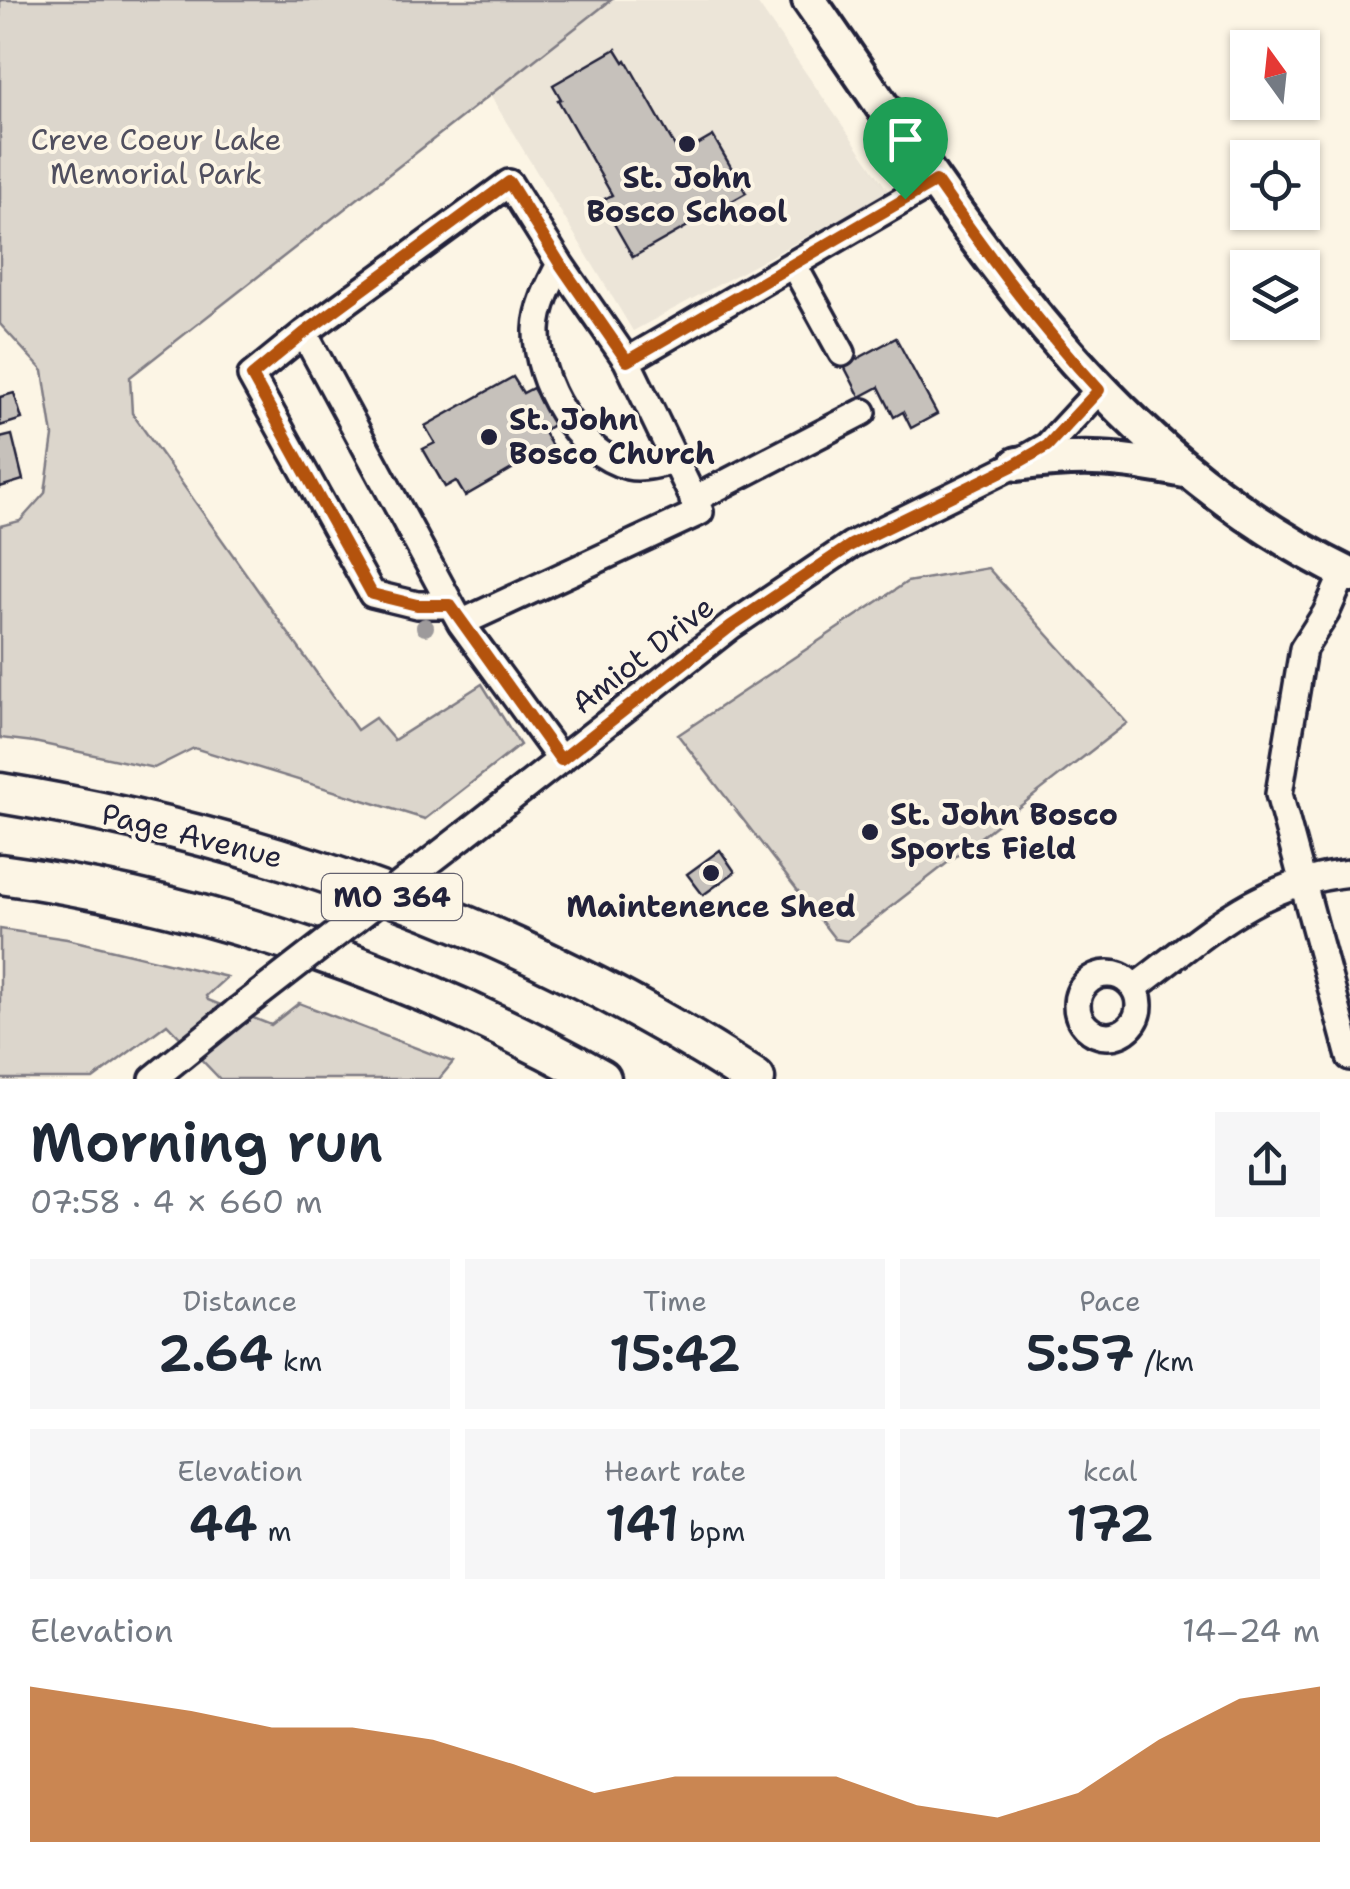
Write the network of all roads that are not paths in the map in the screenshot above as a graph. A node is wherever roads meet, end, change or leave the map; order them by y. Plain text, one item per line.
1 (809, 0) edge
2 (936, 181) junction
3 (560, 264) junction
4 (793, 264) junction
5 (304, 333) junction
6 (842, 353) dead end
7 (627, 361) junction
8 (1099, 390) junction
9 (863, 412) dead end
10 (674, 460) junction
11 (1016, 464) junction
12 (1186, 472) junction
13 (693, 500) junction
14 (1347, 573) edge
15 (456, 614) junction
16 (561, 760) junction
17 (0, 793) edge
18 (0, 874) edge
19 (1350, 874) edge
20 (1300, 881) junction
21 (1134, 988) dead end
22 (1350, 1058) edge
23 (152, 1079) edge
24 (601, 1079) edge
25 (755, 1079) edge

1 - 2 main road
2 - 4 street
2 - 8 main road
3 - 5 street
3 - 7 street
3 - 10 street
4 - 6 street
4 - 7 street
5 - 15 street
5 - 15 street
7 - 10 street
8 - 11 street, Amiot Drive
8 - 12 main road
9 - 13 street
10 - 13 street
11 - 12 main road
11 - 16 street, Amiot Drive
12 - 14 main road
13 - 15 street
14 - 20 street
15 - 16 street
16 - 23 street, Amiot Drive, bridge
17 - 25 highway, Page Avenue / MO 364
18 - 24 highway, MO 364
19 - 20 street
20 - 21 street
20 - 22 street

